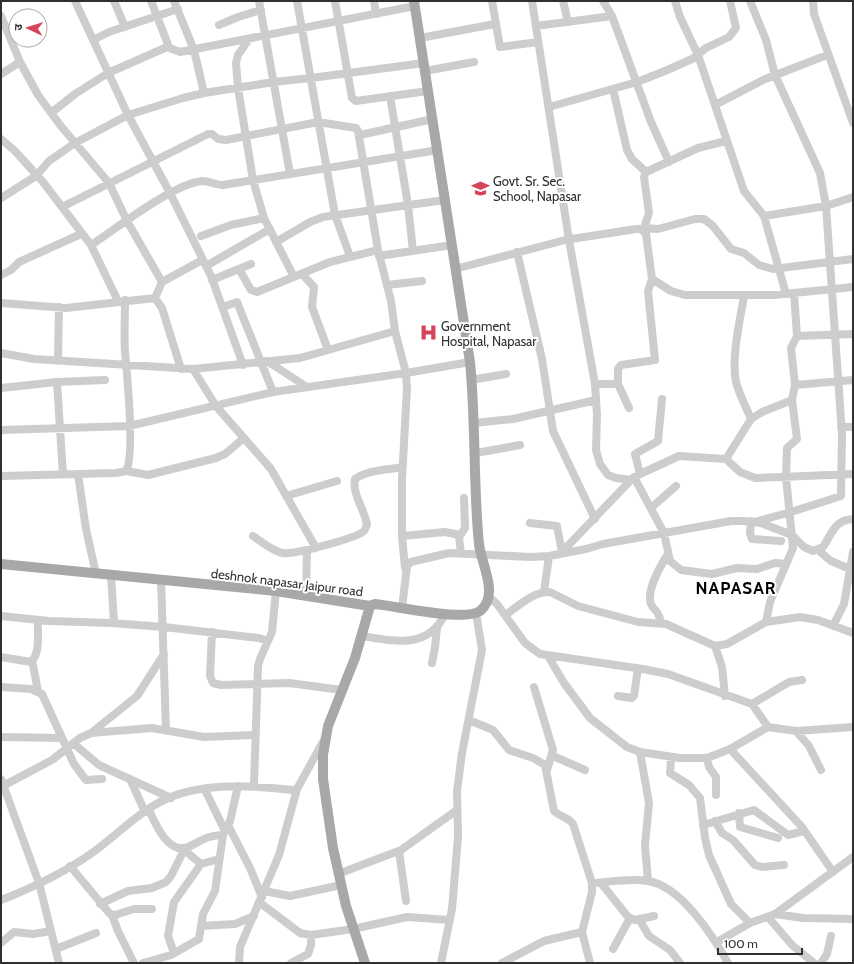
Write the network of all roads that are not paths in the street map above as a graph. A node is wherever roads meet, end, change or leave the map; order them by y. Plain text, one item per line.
1 (75, 1) edge
2 (114, 1) edge
3 (151, 1) edge
4 (259, 1) edge
5 (297, 1) edge
6 (335, 1) edge
7 (374, 1) edge
8 (492, 1) edge
9 (532, 1) edge
10 (563, 1) edge
11 (603, 1) edge
12 (676, 1) edge
13 (730, 1) edge
14 (750, 1) edge
15 (813, 1) edge
16 (415, 4) edge
17 (176, 5) edge
18 (261, 10) junction
19 (376, 14) junction
20 (1, 16) edge
21 (157, 16) junction
22 (612, 16) junction
23 (340, 22) junction
24 (568, 22) junction
25 (495, 24) junction
26 (219, 25) dead end
27 (125, 26) junction
28 (536, 26) junction
29 (302, 29) junction
30 (266, 35) junction
31 (420, 38) junction
32 (249, 39) junction
33 (93, 40) junction
34 (538, 42) junction
35 (170, 47) junction
36 (194, 50) junction
37 (827, 54) junction
38 (698, 55) junction
39 (20, 62) junction
40 (474, 62) dead end
41 (424, 67) junction
42 (348, 72) junction
43 (108, 73) junction
44 (1, 74) edge
45 (775, 75) junction
46 (311, 78) junction
47 (274, 82) junction
48 (637, 82) junction
49 (238, 88) junction
50 (613, 89) junction
51 (428, 90) junction
52 (204, 93) junction
53 (390, 96) junction
54 (850, 102) edge
55 (715, 105) junction
56 (549, 107) junction
57 (50, 113) junction
58 (128, 115) junction
59 (433, 119) junction
60 (318, 122) junction
61 (853, 124) edge
62 (282, 128) junction
63 (395, 128) junction
64 (360, 135) junction
65 (246, 136) junction
66 (1, 139) edge
67 (726, 141) junction
68 (75, 143) junction
69 (438, 150) junction
70 (400, 157) junction
71 (153, 162) junction
72 (669, 162) junction
73 (362, 163) junction
74 (327, 168) junction
75 (646, 172) junction
76 (290, 174) junction
77 (36, 176) junction
78 (253, 180) junction
79 (109, 184) junction
80 (170, 194) junction
81 (853, 197) edge
82 (1, 198) edge
83 (445, 200) junction
84 (408, 205) junction
85 (826, 206) junction
86 (62, 207) junction
87 (371, 210) junction
88 (335, 215) junction
89 (764, 216) junction
90 (264, 218) junction
91 (127, 221) junction
92 (270, 229) junction
93 (644, 229) junction
94 (81, 234) junction
95 (201, 236) dead end
96 (569, 240) junction
97 (276, 242) junction
98 (91, 245) junction
99 (452, 246) junction
100 (413, 251) junction
101 (517, 252) junction
102 (379, 253) junction
103 (350, 256) junction
104 (853, 259) edge
105 (830, 262) junction
106 (204, 263) junction
107 (251, 264) dead end
108 (240, 269) junction
109 (455, 269) junction
110 (778, 269) junction
111 (1, 275) edge
112 (298, 275) junction
113 (652, 279) junction
114 (212, 280) junction
115 (422, 281) dead end
116 (162, 282) junction
117 (387, 285) junction
118 (853, 287) edge
119 (832, 289) junction
120 (790, 294) junction
121 (744, 296) junction
122 (155, 298) junction
123 (121, 300) junction
124 (1, 303) edge
125 (59, 307) junction
126 (223, 307) junction
127 (395, 331) junction
128 (853, 334) edge
129 (835, 335) junction
130 (797, 336) junction
131 (328, 350) junction
132 (1, 353) edge
133 (58, 361) junction
134 (263, 361) junction
135 (470, 362) junction
136 (127, 365) junction
137 (243, 365) junction
138 (181, 369) junction
139 (193, 369) junction
140 (406, 373) junction
141 (506, 374) dead end
142 (106, 380) dead end
143 (472, 380) junction
144 (853, 380) edge
145 (838, 381) junction
146 (57, 382) junction
147 (595, 384) junction
148 (618, 384) junction
149 (795, 385) junction
150 (307, 387) junction
151 (1, 388) edge
152 (273, 392) junction
153 (662, 399) dead end
154 (596, 400) junction
155 (792, 400) junction
156 (216, 406) junction
157 (629, 408) dead end
158 (549, 410) junction
159 (751, 419) junction
160 (474, 422) junction
161 (129, 426) junction
162 (61, 427) junction
163 (841, 427) junction
164 (853, 427) edge
165 (1, 430) edge
166 (244, 438) junction
167 (520, 445) dead end
168 (476, 453) junction
169 (726, 458) junction
170 (402, 467) junction
171 (126, 471) junction
172 (78, 474) junction
173 (842, 474) junction
174 (853, 474) edge
175 (63, 475) junction
176 (1, 476) edge
177 (635, 477) junction
178 (786, 477) junction
179 (337, 481) dead end
180 (676, 486) dead end
181 (286, 496) junction
182 (464, 498) dead end
183 (651, 508) junction
184 (791, 512) junction
185 (595, 519) junction
186 (853, 519) edge
187 (752, 522) junction
188 (530, 523) dead end
189 (664, 533) junction
190 (460, 535) junction
191 (792, 535) junction
192 (253, 536) dead end
193 (402, 536) junction
194 (781, 541) dead end
195 (316, 548) junction
196 (307, 550) junction
197 (818, 550) junction
198 (853, 552) edge
199 (462, 553) junction
200 (561, 554) junction
201 (668, 554) junction
202 (480, 556) junction
203 (549, 556) junction
204 (1, 564) edge
205 (786, 564) junction
206 (405, 568) junction
207 (850, 569) junction
208 (96, 574) junction
209 (111, 576) junction
210 (161, 581) junction
211 (276, 592) junction
212 (544, 592) junction
213 (306, 596) junction
214 (489, 597) junction
215 (370, 606) junction
216 (402, 608) junction
217 (476, 613) junction
218 (445, 614) junction
219 (505, 615) junction
220 (1, 616) edge
221 (38, 620) junction
222 (766, 622) junction
223 (114, 623) junction
224 (661, 623) junction
225 (833, 626) junction
226 (164, 627) junction
227 (437, 628) junction
228 (212, 632) junction
229 (853, 634) edge
230 (362, 636) junction
231 (268, 641) junction
232 (715, 646) junction
233 (164, 654) junction
234 (548, 656) junction
235 (1, 657) edge
236 (31, 662) junction
237 (432, 663) dead end
238 (638, 668) junction
239 (802, 680) dead end
240 (257, 683) junction
241 (1, 687) edge
242 (534, 687) dead end
243 (342, 690) junction
244 (38, 691) junction
245 (618, 696) dead end
246 (725, 696) junction
247 (752, 704) junction
248 (469, 720) junction
249 (768, 727) junction
250 (853, 727) edge
251 (166, 730) junction
252 (796, 732) junction
253 (91, 733) junction
254 (255, 735) junction
255 (1, 737) edge
256 (62, 738) junction
257 (324, 739) junction
258 (70, 745) junction
259 (730, 749) junction
260 (640, 752) junction
261 (553, 756) junction
262 (671, 758) junction
263 (707, 758) junction
264 (547, 770) junction
265 (585, 770) dead end
266 (821, 770) dead end
267 (102, 779) dead end
268 (130, 779) junction
269 (2, 784) edge
270 (254, 785) junction
271 (238, 786) junction
272 (297, 789) junction
273 (205, 790) junction
274 (716, 795) dead end
275 (170, 798) junction
276 (457, 810) junction
277 (147, 811) junction
278 (739, 814) junction
279 (715, 821) junction
280 (703, 824) junction
281 (225, 830) junction
282 (804, 831) junction
283 (778, 838) dead end
284 (183, 849) junction
285 (399, 851) junction
286 (853, 857) edge
287 (219, 859) junction
288 (201, 864) junction
289 (784, 865) dead end
290 (70, 866) junction
291 (833, 872) junction
292 (338, 874) junction
293 (648, 881) junction
294 (39, 883) junction
295 (596, 883) junction
296 (340, 885) junction
297 (262, 897) junction
298 (1, 900) edge
299 (406, 902) dead end
300 (100, 904) junction
301 (152, 909) dead end
302 (112, 915) junction
303 (772, 915) junction
304 (254, 916) junction
305 (654, 916) dead end
306 (630, 918) junction
307 (639, 919) junction
308 (853, 919) edge
309 (450, 920) junction
310 (750, 923) junction
311 (201, 926) junction
312 (353, 929) junction
313 (51, 931) junction
314 (582, 932) junction
315 (96, 933) dead end
316 (311, 935) junction
317 (830, 936) dead end
318 (716, 942) junction
319 (1, 943) edge
320 (56, 949) junction
321 (613, 949) dead end
322 (174, 953) junction
323 (59, 963) edge
324 (134, 963) edge
325 (143, 963) edge
326 (240, 963) edge
327 (291, 963) edge
328 (365, 963) edge
329 (441, 963) edge
330 (502, 963) edge
331 (590, 963) edge
332 (680, 963) edge
333 (728, 963) edge
334 (814, 963) edge
335 (821, 963) edge

1 - 33 street
2 - 27 street
3 - 21 street
4 - 18 street
5 - 29 street
6 - 23 street
7 - 19 street
8 - 25 street
9 - 28 street
10 - 24 street
11 - 22 street
12 - 38 street
13 - 38 street
14 - 45 street
15 - 37 street
16 - 19 street
16 - 31 main road
17 - 21 street
17 - 36 street
18 - 26 street
18 - 30 street
19 - 23 street
20 - 39 street
21 - 27 street
21 - 35 street
22 - 24 street
22 - 48 street
23 - 29 street
23 - 42 street
24 - 28 street
25 - 31 street
25 - 34 street
27 - 33 street
28 - 34 street
29 - 30 street
29 - 46 street
30 - 32 street
30 - 47 street
31 - 41 main road
32 - 36 street
32 - 49 street
33 - 43 street
34 - 56 street
35 - 36 street
35 - 43 street
36 - 52 street
37 - 45 street
37 - 54 street
38 - 48 street
38 - 55 street
39 - 44 street
39 - 57 street
40 - 41 street
41 - 42 street
41 - 51 main road
42 - 46 street
42 - 53 street
43 - 57 street
43 - 58 street
45 - 55 street
45 - 85 street
46 - 47 street
46 - 60 street
47 - 49 street
47 - 62 street
48 - 50 street
48 - 72 street
49 - 52 street
49 - 65 street
50 - 56 street
50 - 75 street
51 - 53 street
51 - 59 main road
52 - 58 street
53 - 63 street
54 - 61 street
55 - 67 street
56 - 96 street
57 - 68 street
58 - 68 street
58 - 71 street
59 - 63 street
59 - 69 main road
60 - 62 street
60 - 64 street
60 - 74 street
62 - 65 street
62 - 76 street
63 - 64 street
63 - 70 street
64 - 73 street
65 - 71 street
65 - 78 street
66 - 77 street
67 - 72 street
67 - 89 street
68 - 77 street
68 - 79 street
69 - 70 street
69 - 83 main road
70 - 73 street
70 - 84 street
71 - 79 street
71 - 80 street
72 - 75 street
73 - 74 street
73 - 87 street
74 - 76 street
74 - 88 street
75 - 93 street
76 - 78 street
77 - 82 street
77 - 86 street
78 - 80 street
78 - 90 street
79 - 86 street
79 - 91 street
80 - 91 street
80 - 106 street
81 - 85 street
83 - 84 street
83 - 99 main road
84 - 87 street
84 - 100 street
85 - 89 street
85 - 105 street
86 - 94 street
87 - 88 street
87 - 102 street
88 - 97 street
88 - 103 street
89 - 110 street
90 - 92 street
90 - 95 street
91 - 98 street
91 - 116 street
92 - 97 street
92 - 106 street
93 - 96 street
93 - 110 street
93 - 113 street
94 - 98 street
94 - 111 street
96 - 101 street
96 - 147 street
97 - 112 street
98 - 123 street
99 - 100 street
99 - 109 main road
100 - 102 street
101 - 109 street
101 - 158 street
102 - 103 street
102 - 117 street
103 - 112 street
104 - 105 street
105 - 110 street
105 - 119 street
106 - 114 street
106 - 116 street
107 - 108 street
108 - 112 street
108 - 114 street
109 - 135 main road
110 - 120 street
112 - 131 street
113 - 121 street
113 - 148 street
114 - 126 street
115 - 117 street
116 - 122 street
117 - 127 street
118 - 119 street
119 - 120 street
119 - 129 street
120 - 121 street
120 - 130 street
121 - 159 street
122 - 123 street
122 - 138 street
123 - 125 street
123 - 136 street
124 - 125 street
125 - 133 street
126 - 134 street
126 - 137 street
127 - 131 street
127 - 140 street
128 - 129 street
129 - 130 street
129 - 145 street
130 - 149 street
131 - 134 street
132 - 133 street
133 - 136 street
134 - 137 street
134 - 150 street
134 - 152 street
135 - 140 street
135 - 143 main road
136 - 138 street
136 - 161 street
137 - 139 street
138 - 139 street
139 - 156 street
140 - 150 street
140 - 170 street
141 - 143 street
142 - 146 street
143 - 160 main road
144 - 145 street
145 - 149 street
145 - 163 street
146 - 151 street
146 - 162 street
147 - 148 street
147 - 154 street
148 - 157 street
149 - 155 street
150 - 152 street
152 - 156 street
153 - 177 street
154 - 158 street
154 - 177 street
155 - 159 street
155 - 178 street
156 - 161 street
156 - 166 street
158 - 160 street
158 - 185 street
159 - 169 street
160 - 168 main road
161 - 162 street
161 - 171 street
162 - 165 street
162 - 175 street
163 - 164 street
163 - 173 street
166 - 171 street
166 - 181 street
167 - 168 street
168 - 202 main road
169 - 177 street
169 - 178 street
170 - 193 street
170 - 195 street
171 - 172 street
172 - 175 street
172 - 208 street
173 - 174 street
173 - 178 street
173 - 184 street
175 - 176 street
177 - 183 street
177 - 185 street
178 - 184 street
179 - 181 street
180 - 183 street
181 - 195 street
182 - 190 street
183 - 189 street
184 - 187 street
184 - 191 street
185 - 200 street
186 - 197 street
187 - 189 street
187 - 191 street
187 - 194 street
188 - 200 street
189 - 200 street
189 - 201 street
190 - 193 street
190 - 199 street
191 - 197 street
191 - 205 street
192 - 196 street
193 - 206 street
195 - 196 street
196 - 213 street
197 - 207 street
198 - 207 street
199 - 202 street
199 - 206 street
200 - 203 street
201 - 205 street
201 - 224 street
202 - 203 street
202 - 214 main road
203 - 212 street
204 - 208 main road, deshnok napasar Jaipur road
205 - 222 street
206 - 216 street
207 - 225 street
208 - 209 main road, deshnok napasar Jaipur road
209 - 210 main road, deshnok napasar Jaipur road
209 - 223 street
210 - 211 main road, deshnok napasar Jaipur road
210 - 226 street
211 - 213 main road, deshnok napasar Jaipur road
211 - 231 street
212 - 219 street
212 - 224 street
213 - 215 main road, deshnok napasar Jaipur road
214 - 217 main road
214 - 219 street
215 - 216 main road
215 - 230 main road, deshnok napasar Jaipur road
216 - 218 main road
217 - 218 main road
217 - 248 street
218 - 227 street
219 - 234 street
220 - 221 street
221 - 223 street
221 - 236 street
222 - 225 street
222 - 232 street
223 - 226 street
224 - 232 street
225 - 229 street
226 - 228 street
226 - 233 street
227 - 230 street
227 - 237 street
228 - 231 street
228 - 240 street
230 - 243 main road, deshnok napasar Jaipur road
231 - 240 street
232 - 246 street
233 - 251 street
233 - 253 street
234 - 238 street
234 - 260 street
235 - 236 street
236 - 244 street
238 - 245 street
238 - 246 street
239 - 247 street
240 - 243 street
240 - 254 street
241 - 244 street
242 - 261 street
243 - 257 main road, deshnok napasar Jaipur road
244 - 256 street
246 - 247 street
247 - 249 street
248 - 264 street
248 - 276 street
249 - 252 street
249 - 259 street
250 - 252 street
251 - 253 street
251 - 254 street
252 - 266 street
253 - 258 street
254 - 270 street
255 - 256 street
256 - 258 street
257 - 272 street
257 - 292 main road, deshnok napasar Jaipur road
258 - 267 street
258 - 268 street
258 - 269 street
259 - 263 street
259 - 282 street
260 - 262 street
260 - 293 street
261 - 264 street
261 - 265 street
262 - 263 street
262 - 280 street
263 - 274 street
264 - 295 street
268 - 275 street
268 - 277 street
269 - 294 street
270 - 271 street
270 - 272 street
271 - 273 street
271 - 281 street
272 - 297 street
273 - 275 street
273 - 281 street
275 - 277 street
276 - 285 street
276 - 309 street
277 - 284 street
277 - 290 street
278 - 279 street
278 - 282 street
278 - 283 street
279 - 280 street
279 - 289 street
280 - 310 street
281 - 284 street
281 - 287 street
281 - 297 street
282 - 291 street
284 - 288 street
284 - 300 street
285 - 292 street
285 - 299 street
286 - 291 street
287 - 288 street
287 - 311 street
288 - 322 street
290 - 294 street
290 - 300 street
291 - 303 street
292 - 296 main road, deshnok napasar Jaipur road
293 - 295 street
293 - 318 street
294 - 298 street
294 - 313 street
295 - 306 street
295 - 314 street
296 - 297 street
296 - 312 main road, deshnok napasar Jaipur road
297 - 304 street
297 - 316 street
300 - 302 street
301 - 302 street
302 - 324 street
303 - 308 street
303 - 310 street
303 - 334 street
304 - 311 street
304 - 326 street
305 - 307 street
306 - 307 street
306 - 321 street
307 - 332 street
309 - 312 street
309 - 329 street
310 - 318 street
311 - 322 street
312 - 316 street
312 - 328 main road, deshnok napasar Jaipur road
313 - 319 street
313 - 320 street
314 - 330 street
314 - 331 street
315 - 320 street
316 - 327 street
317 - 335 street
318 - 333 street
320 - 323 street
322 - 325 street

